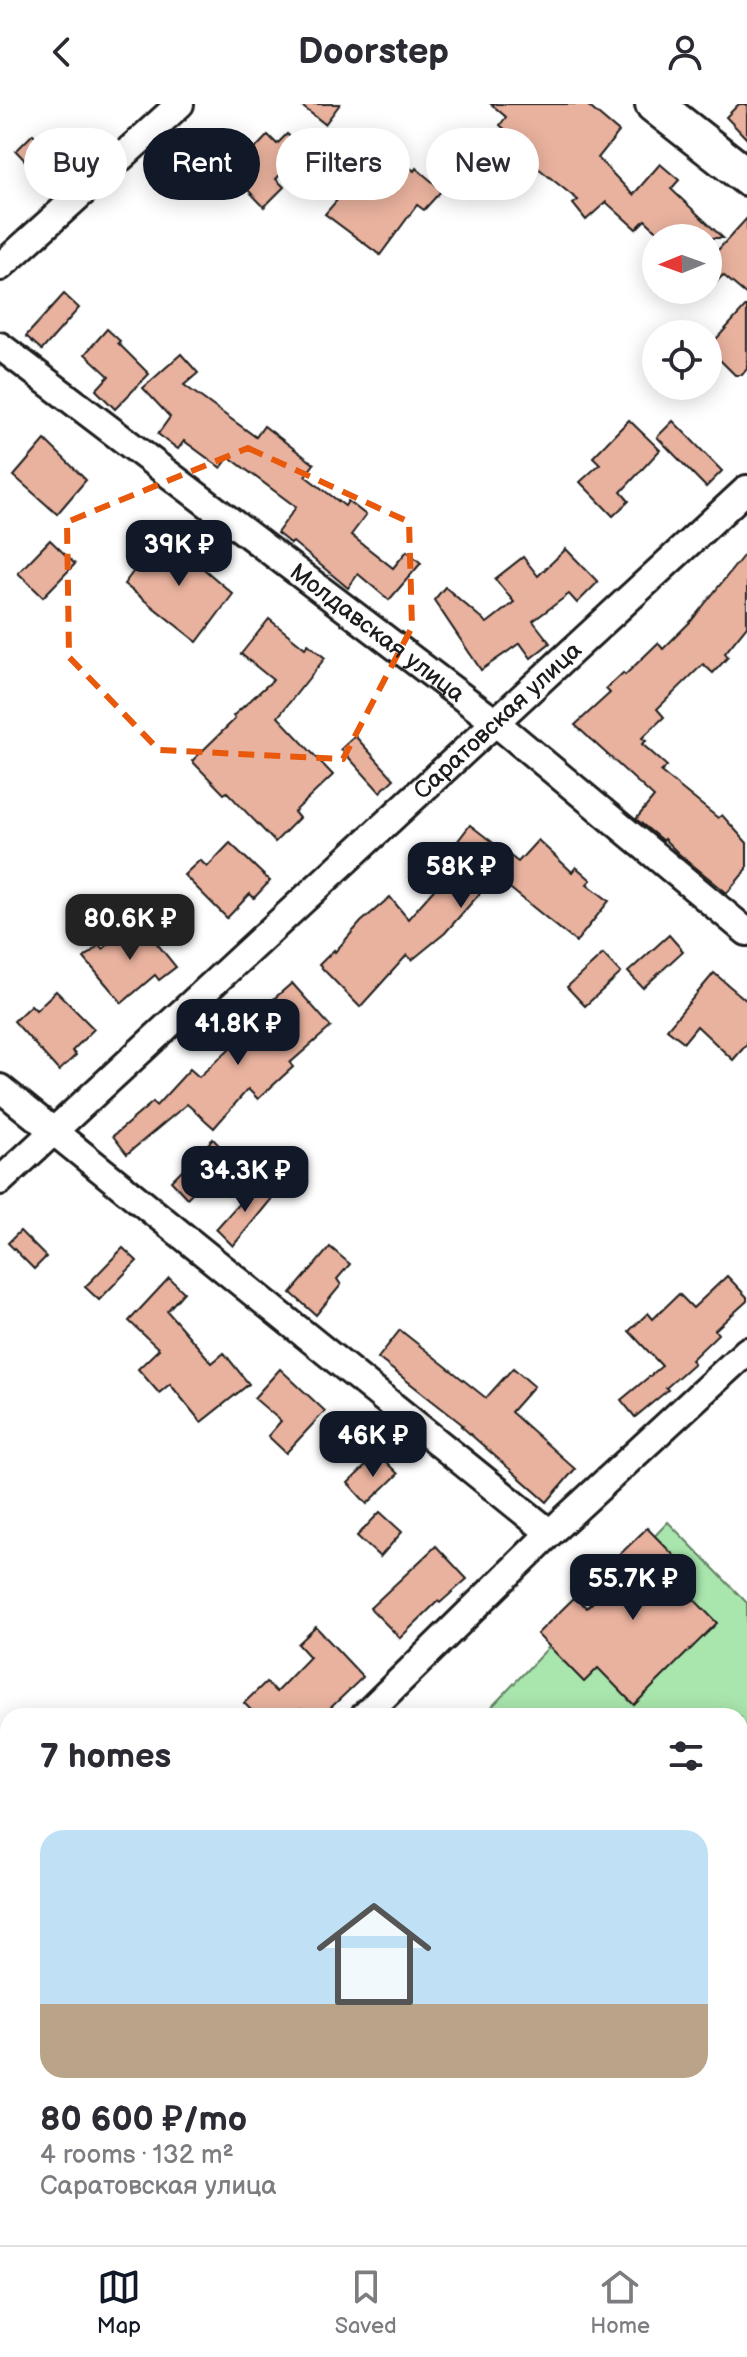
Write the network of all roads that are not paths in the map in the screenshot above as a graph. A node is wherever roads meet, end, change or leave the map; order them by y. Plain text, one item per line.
1 (180, 104) edge
2 (654, 104) edge
3 (747, 177) edge
4 (0, 267) edge
5 (0, 346) edge
6 (747, 489) edge
7 (495, 722) junction
8 (747, 932) edge
9 (0, 1088) edge
10 (53, 1131) junction
11 (0, 1181) edge
12 (747, 1351) edge
13 (550, 1533) junction
14 (372, 1708) edge

1 - 4 street
2 - 3 main road
5 - 7 street, Молдавская улица
6 - 7 street, Саратовская улица
7 - 8 street, Молдавская улица
7 - 10 street, Саратовская улица
9 - 10 street
10 - 11 street, Саратовская улица
10 - 13 street
12 - 13 street
13 - 14 street

